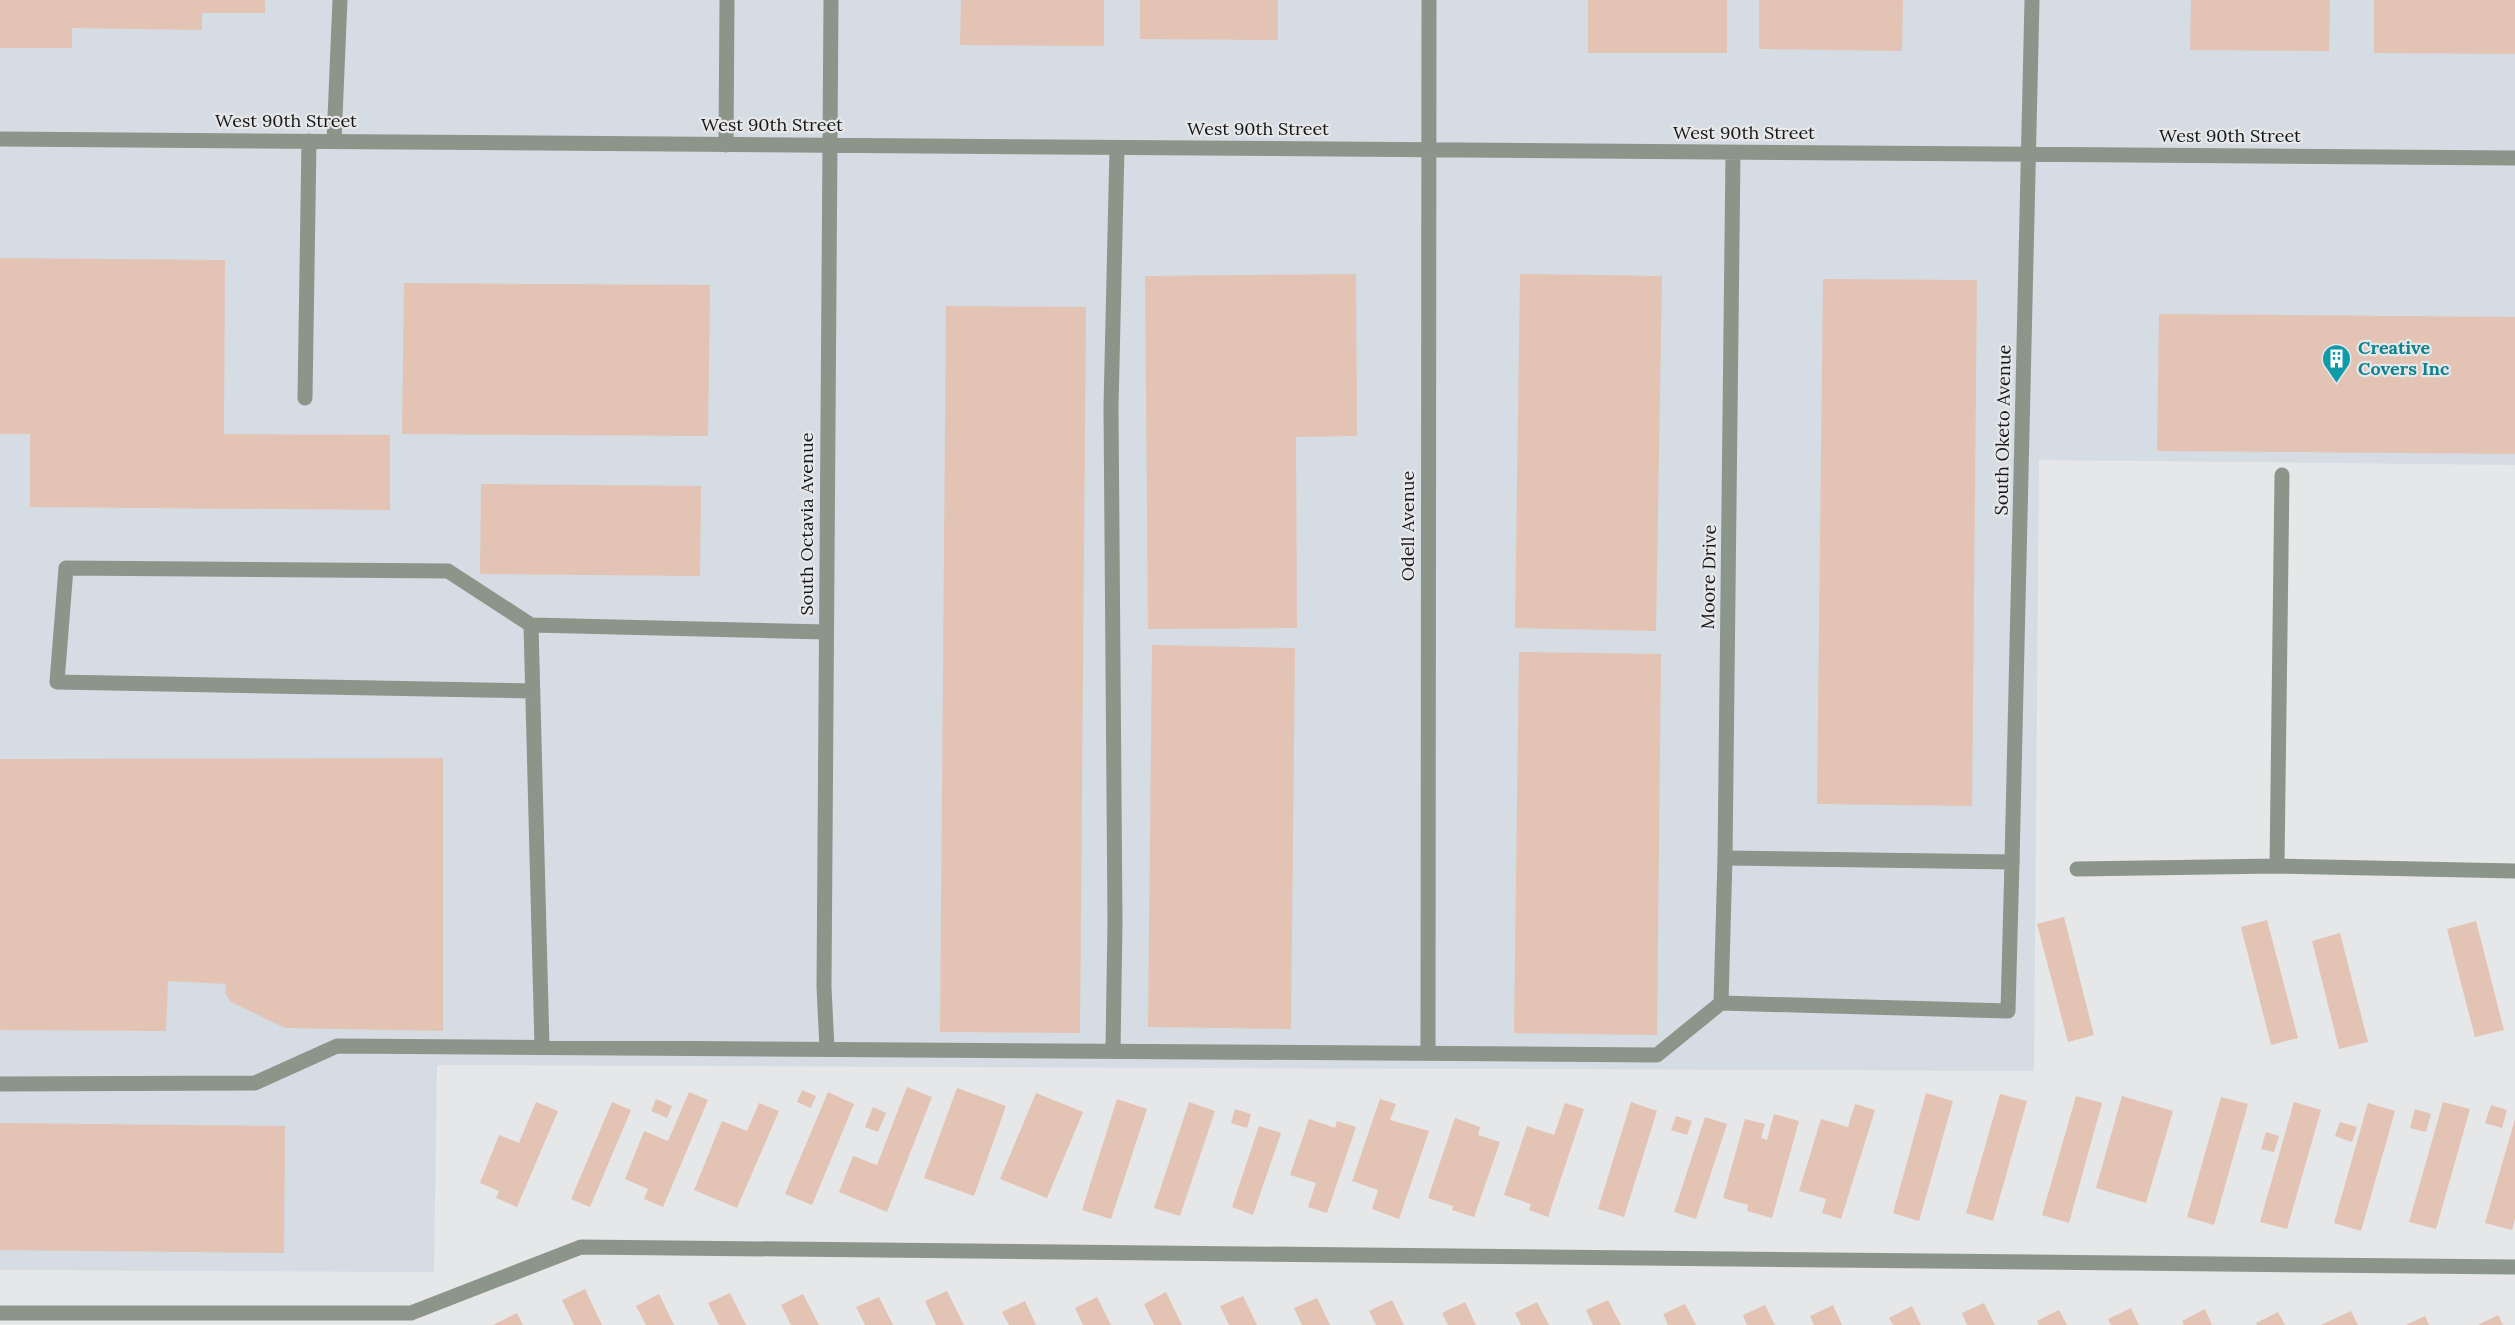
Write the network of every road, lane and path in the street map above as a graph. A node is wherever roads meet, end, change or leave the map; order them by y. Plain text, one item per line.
1 (340, 0) edge
2 (722, 0) edge
3 (727, 0) edge
4 (831, 0) edge
5 (1429, 0) edge
6 (2032, 0) edge
7 (0, 139) edge
8 (309, 141) junction
9 (334, 141) junction
10 (726, 145) junction
11 (829, 145) junction
12 (1117, 147) junction
13 (1428, 150) junction
14 (1733, 152) junction
15 (2029, 154) junction
16 (2515, 158) edge
17 (304, 398) dead end
18 (2282, 475) dead end
19 (531, 625) junction
20 (826, 632) junction
21 (533, 691) junction
22 (1725, 858) junction
23 (2012, 862) junction
24 (2277, 866) junction
25 (2077, 869) dead end
26 (2515, 871) edge
27 (1721, 1003) junction
28 (542, 1047) junction
29 (826, 1049) junction
30 (1113, 1050) junction
31 (1428, 1052) junction
32 (0, 1084) edge
33 (2515, 1268) edge
34 (0, 1313) edge

1 - 9 street
2 - 3 street
3 - 10 street
4 - 11 street, South Octavia Avenue
5 - 13 street, Odell Avenue
6 - 15 street, South Oketo Avenue
7 - 8 street, West 90th Street
8 - 9 street, West 90th Street
8 - 17 street
9 - 10 street, West 90th Street
10 - 11 street, West 90th Street
11 - 12 street, West 90th Street
11 - 20 street, South Octavia Avenue
12 - 13 street, West 90th Street
12 - 30 street
13 - 14 street, West 90th Street
13 - 31 street, Odell Avenue
14 - 15 street, West 90th Street
14 - 22 street, Moore Drive
15 - 16 street, West 90th Street
15 - 23 street, South Oketo Avenue
18 - 24 street
19 - 20 street
19 - 21 street
19 - 21 street
20 - 29 street, South Octavia Avenue
21 - 28 street
22 - 23 street
22 - 27 street, Moore Drive
23 - 27 street, South Oketo Avenue
24 - 25 street
24 - 26 street
27 - 31 street
28 - 29 street
28 - 32 street
29 - 30 street
30 - 31 street
33 - 34 street

